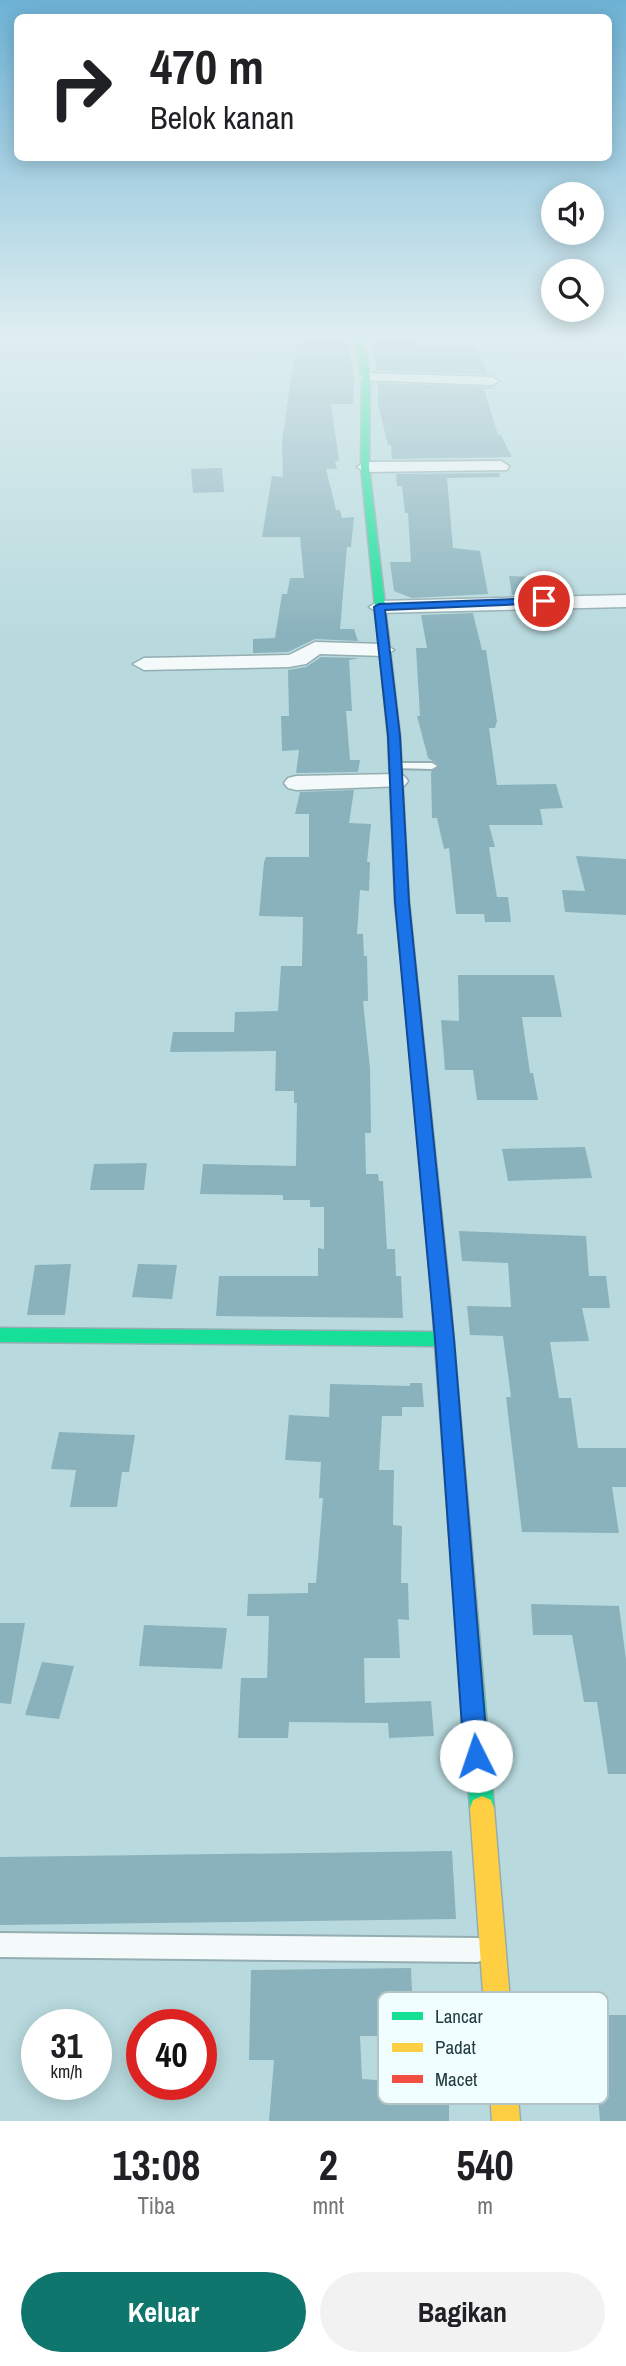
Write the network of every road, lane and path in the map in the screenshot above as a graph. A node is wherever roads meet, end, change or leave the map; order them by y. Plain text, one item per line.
1 (365, 438) edge
2 (501, 466) dead end
3 (365, 467) junction
4 (626, 601) edge
5 (379, 607) junction
6 (384, 650) junction
7 (144, 664) dead end
8 (432, 766) dead end
9 (396, 774) junction
10 (296, 783) dead end
11 (0, 1335) edge
12 (445, 1339) junction
13 (0, 1945) edge
14 (490, 1950) junction
15 (494, 1992) edge

1 - 3 street
2 - 3 street
3 - 5 street
4 - 5 street
5 - 6 street
6 - 7 street
6 - 9 street
8 - 9 lane
9 - 10 street
9 - 12 street
11 - 12 street
12 - 14 street
13 - 14 lane
14 - 15 street

